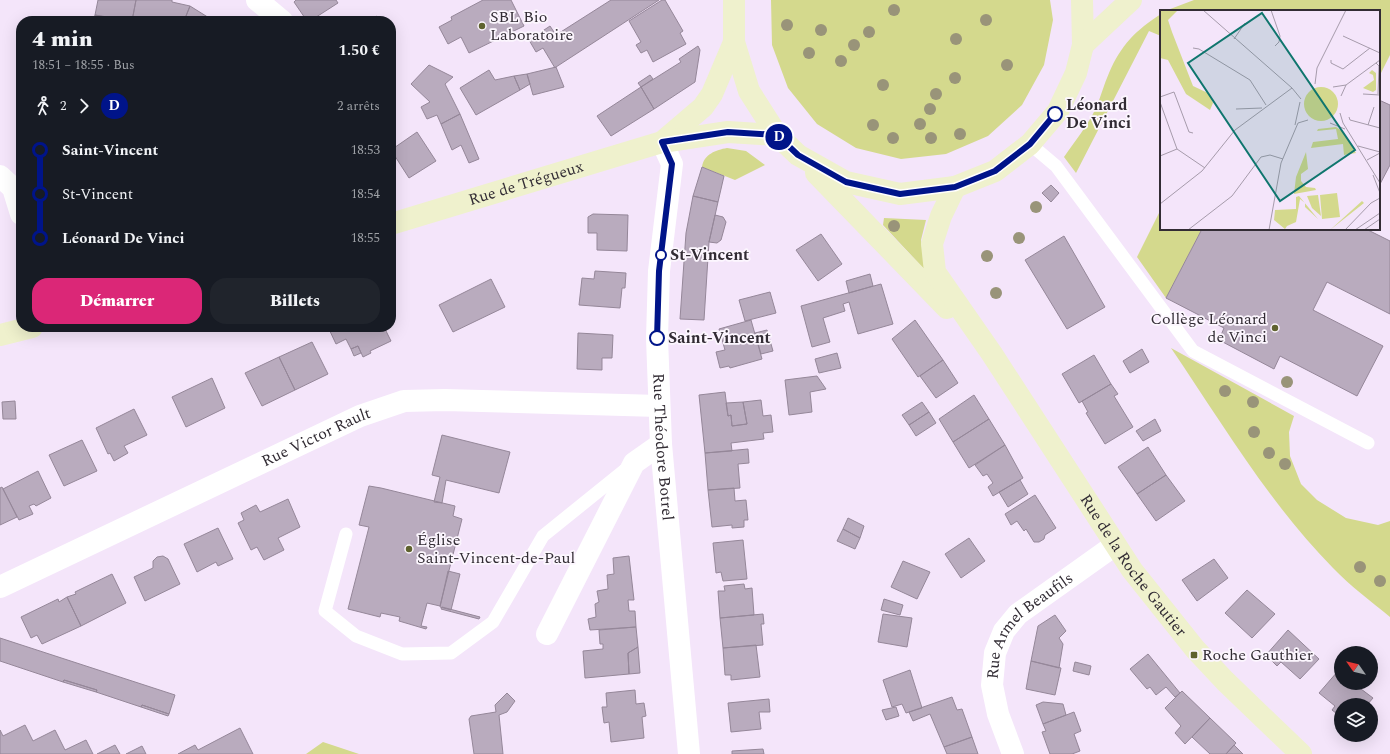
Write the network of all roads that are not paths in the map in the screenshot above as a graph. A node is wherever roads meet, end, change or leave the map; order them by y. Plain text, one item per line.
1 (257, 0) edge
2 (734, 0) edge
3 (1082, 0) edge
4 (1131, 0) edge
5 (276, 16) edge
6 (734, 42) junction
7 (1083, 45) junction
8 (777, 135) junction
9 (662, 142) junction
10 (1030, 144) junction
11 (798, 155) junction
12 (0, 176) edge
13 (955, 187) junction
14 (16, 198) edge
15 (396, 222) edge
16 (16, 331) edge
17 (0, 335) edge
18 (992, 354) junction
19 (659, 406) junction
20 (1368, 443) dead end
21 (661, 444) junction
22 (634, 463) junction
23 (346, 534) dead end
24 (1114, 545) junction
25 (0, 587) edge
26 (547, 634) dead end
27 (689, 754) edge
28 (1013, 754) edge
29 (1301, 754) edge

1 - 5 street
2 - 6 main road
3 - 7 main road
4 - 7 main road
6 - 8 main road
6 - 9 main road, Rue de Trégueux
7 - 10 main road
8 - 9 main road, Rue de Trégueux
8 - 11 main road
9 - 15 main road, Rue de Trégueux
9 - 19 street, Rue Théodore Botrel
10 - 13 main road
10 - 20 lane
11 - 13 main road
11 - 18 main road
12 - 14 street
13 - 18 main road
16 - 17 main road
18 - 24 main road, Rue de la Roche Gautier
19 - 21 street, Rue Théodore Botrel
19 - 25 street, Rue Victor Rault
21 - 22 street
21 - 27 street, Rue Théodore Botrel
22 - 23 lane
22 - 26 street
24 - 28 street, Rue Armel Beaufils
24 - 29 main road, Rue de la Roche Gautier

